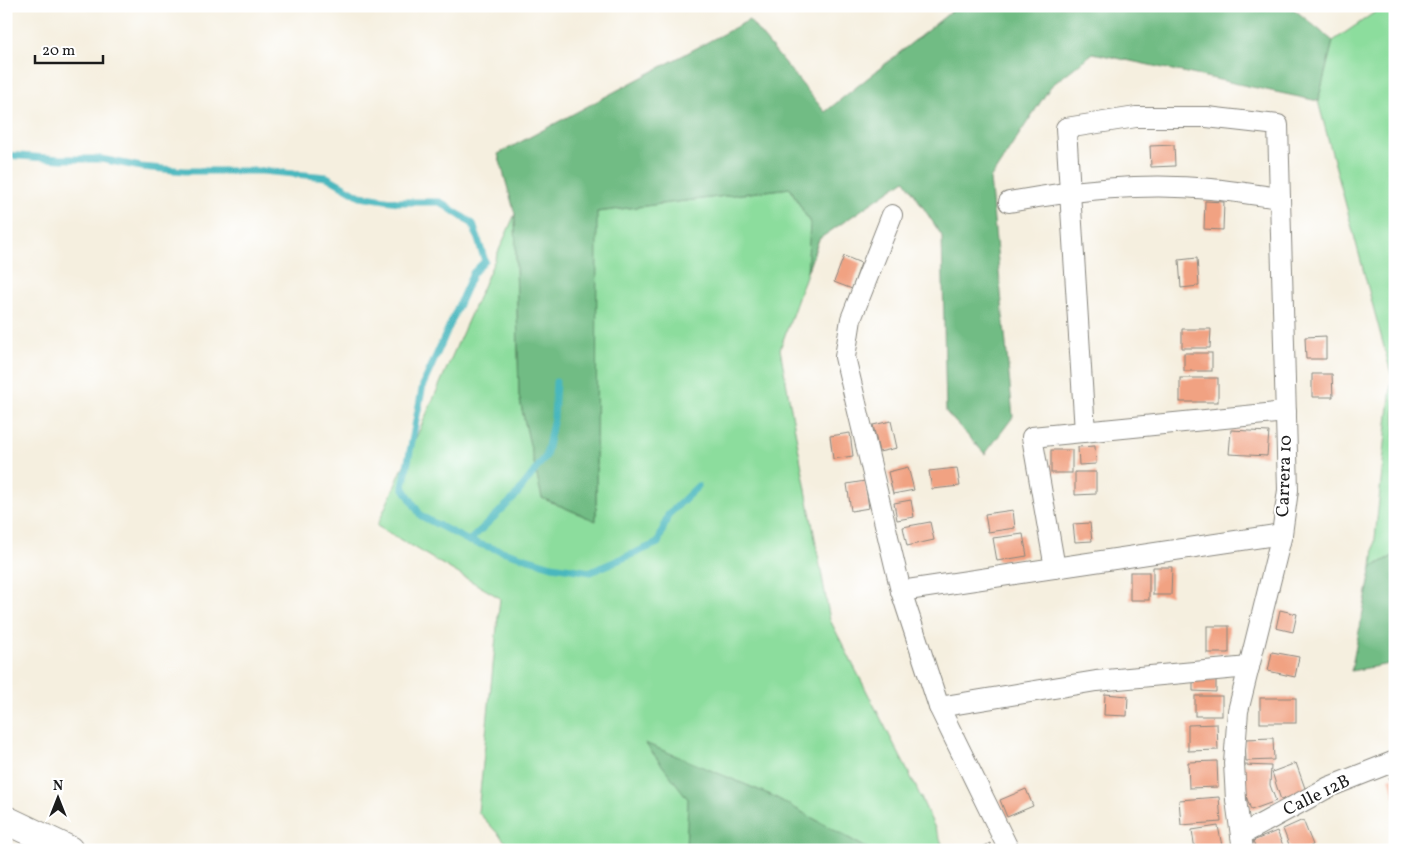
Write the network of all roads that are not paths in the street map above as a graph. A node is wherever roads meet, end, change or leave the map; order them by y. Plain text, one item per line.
1 (1070, 191) junction
2 (1280, 198) junction
3 (1008, 202) dead end
4 (892, 215) dead end
5 (1286, 412) junction
6 (1085, 432) junction
7 (1282, 534) junction
8 (1055, 568) junction
9 (901, 591) junction
10 (1249, 667) junction
11 (939, 707) junction
12 (1395, 761) edge
13 (6, 820) edge
14 (1242, 842) edge
15 (69, 850) edge
16 (1009, 850) edge

1 - 2 street
1 - 2 street, Carrera 10
1 - 3 street
1 - 6 street
2 - 5 street, Carrera 10
4 - 9 street
5 - 6 street
5 - 7 street, Carrera 10
6 - 8 street
7 - 8 street
7 - 10 street, Carrera 10
8 - 9 street
9 - 11 street
10 - 11 street
10 - 14 street, Carrera 10
11 - 16 street
12 - 14 street, Calle 12B
13 - 15 main road

